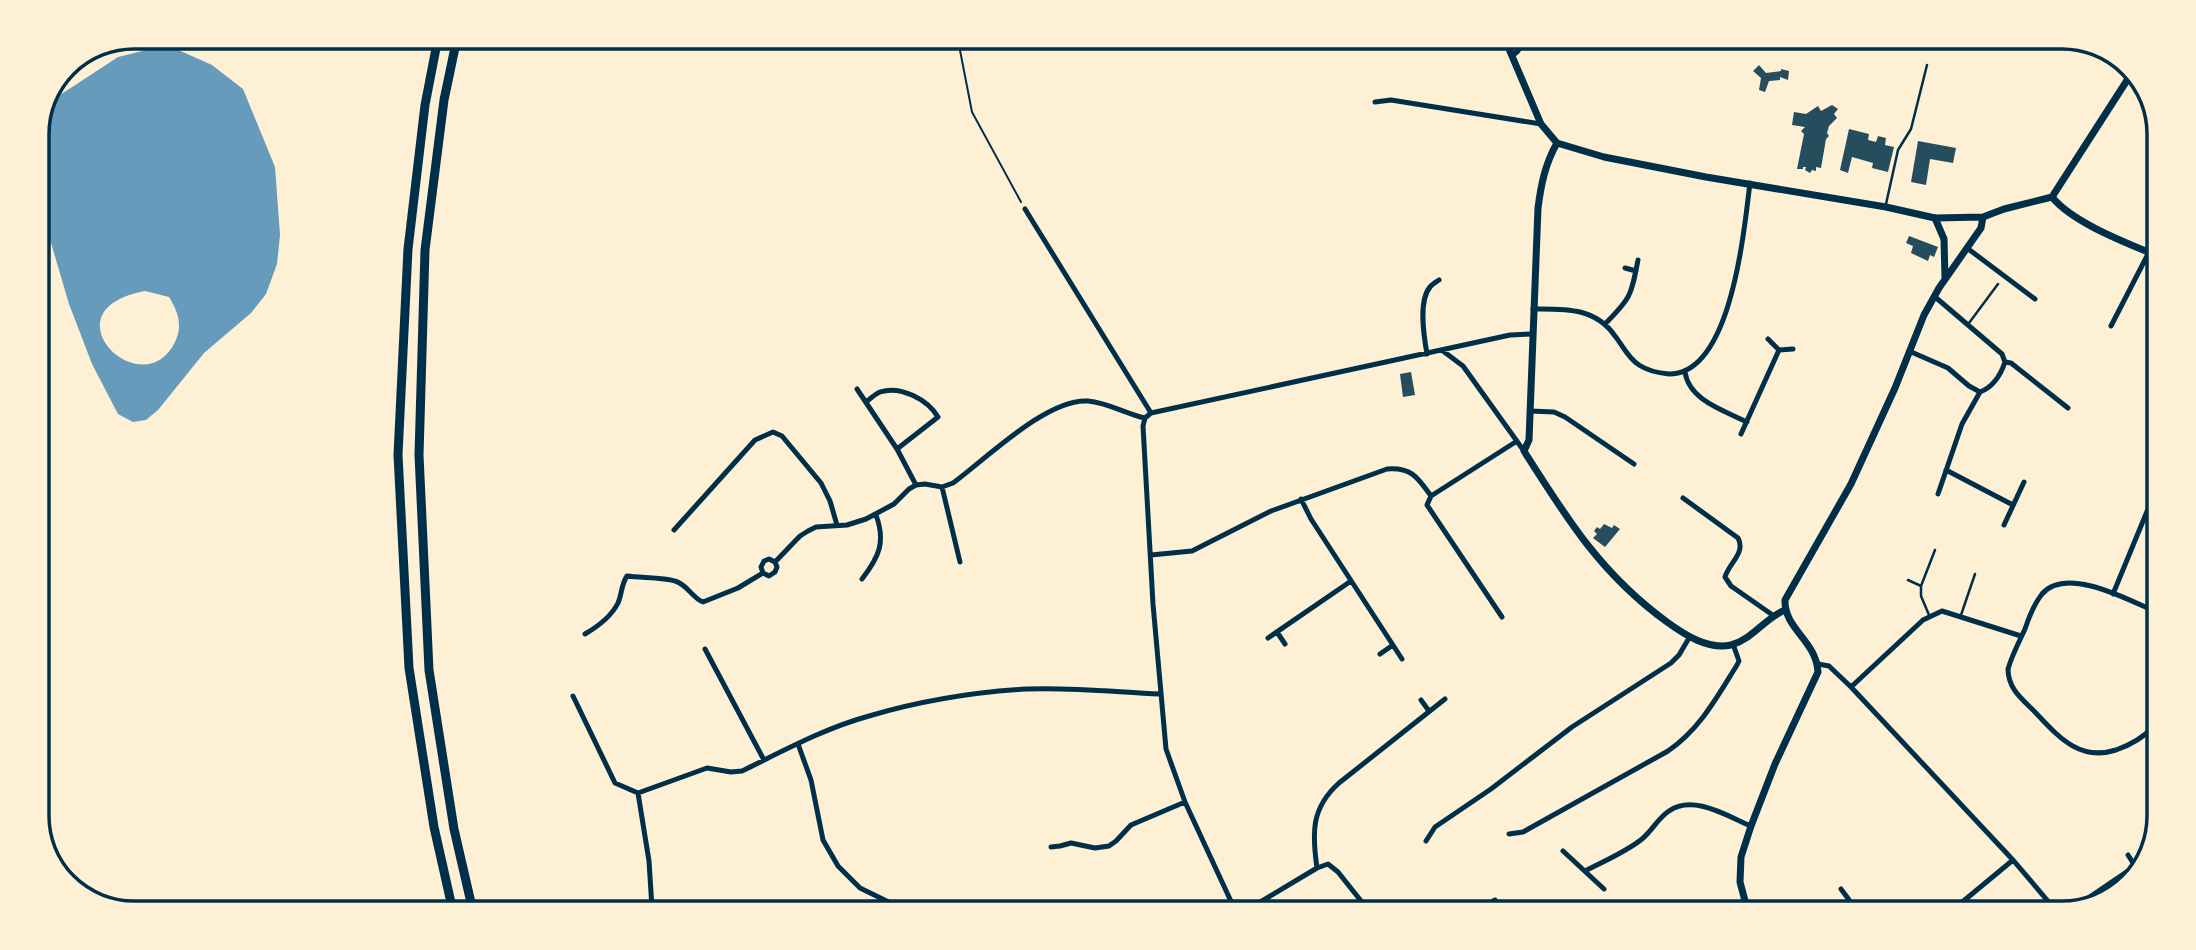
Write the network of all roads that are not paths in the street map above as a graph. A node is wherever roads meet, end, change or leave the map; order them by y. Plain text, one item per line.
1 (436, 49) edge
2 (455, 49) edge
3 (1509, 49) edge
4 (1519, 49) edge
5 (1512, 56) junction
6 (1927, 65) dead end
7 (2127, 80) edge
8 (1375, 102) dead end
9 (1541, 124) junction
10 (1557, 143) junction
11 (1750, 183) junction
12 (2052, 197) junction
13 (1886, 207) junction
14 (1025, 209) road end
15 (1983, 217) junction
16 (1935, 218) junction
17 (1967, 248) junction
18 (2147, 249) edge
19 (1638, 260) dead end
20 (2147, 266) edge
21 (1625, 268) dead end
22 (1636, 271) junction
23 (1945, 279) junction
24 (1439, 280) dead end
25 (1998, 284) dead end
26 (1934, 296) junction
27 (2035, 299) dead end
28 (1533, 309) junction
29 (2106, 312) dead end
30 (2115, 316) junction
31 (1605, 324) junction
32 (1968, 324) junction
33 (2110, 326) dead end
34 (1532, 334) junction
35 (1768, 340) dead end
36 (1779, 349) junction
37 (1793, 349) dead end
38 (1443, 351) junction
39 (1909, 351) junction
40 (1427, 354) junction
41 (2006, 362) junction
42 (1685, 372) junction
43 (857, 389) dead end
44 (1980, 392) junction
45 (866, 402) junction
46 (2068, 408) dead end
47 (1530, 411) junction
48 (1151, 413) junction
49 (1145, 418) junction
50 (1747, 422) junction
51 (1741, 434) dead end
52 (1517, 441) junction
53 (897, 449) junction
54 (1524, 451) junction
55 (1634, 464) dead end
56 (1946, 470) junction
57 (2024, 482) dead end
58 (916, 485) junction
59 (942, 487) junction
60 (1938, 494) dead end
61 (1431, 496) junction
62 (1683, 498) dead end
63 (1301, 499) junction
64 (2013, 505) junction
65 (2147, 511) edge
66 (876, 515) junction
67 (837, 525) junction
68 (2004, 525) dead end
69 (674, 530) dead end
70 (1935, 550) dead end
71 (1151, 555) junction
72 (775, 562) junction
73 (960, 562) dead end
74 (763, 573) junction
75 (1975, 574) dead end
76 (862, 579) dead end
77 (1908, 580) dead end
78 (1352, 581) junction
79 (1921, 586) junction
80 (2113, 594) junction
81 (2147, 608) edge
82 (1785, 610) junction
83 (1929, 615) junction
84 (1961, 615) junction
85 (1774, 616) junction
86 (1502, 617) dead end
87 (1277, 632) junction
88 (585, 634) dead end
89 (2021, 636) junction
90 (1268, 638) dead end
91 (1689, 638) junction
92 (1285, 644) dead end
93 (1733, 644) junction
94 (1393, 645) junction
95 (705, 649) dead end
96 (1380, 654) dead end
97 (1402, 659) dead end
98 (1818, 664) junction
99 (1851, 688) junction
100 (1160, 694) junction
101 (573, 696) dead end
102 (1445, 699) dead end
103 (1421, 700) dead end
104 (1429, 711) junction
105 (2147, 732) edge
106 (798, 744) junction
107 (764, 760) junction
108 (638, 793) junction
109 (1185, 802) junction
110 (1751, 826) junction
111 (1508, 834) dead end
112 (1426, 841) dead end
113 (1051, 847) dead end
114 (1563, 851) dead end
115 (2128, 855) dead end
116 (2013, 860) junction
117 (2133, 863) edge
118 (1317, 868) junction
119 (1585, 871) junction
120 (2126, 872) edge
121 (1604, 889) dead end
122 (1841, 889) dead end
123 (2094, 894) edge
124 (451, 901) edge
125 (471, 901) edge
126 (652, 901) edge
127 (887, 901) edge
128 (1231, 901) edge
129 (1262, 901) edge
130 (1361, 901) edge
131 (1745, 901) edge
132 (1850, 901) edge
133 (1963, 901) edge
134 (2048, 901) edge

1 - 124 highway
2 - 125 highway
3 - 5 street
4 - 5 street
5 - 9 street
6 - 13 lane
7 - 12 street
8 - 9 street
9 - 10 street
10 - 11 street
10 - 28 street
11 - 13 street
11 - 42 street
12 - 15 street
12 - 18 street
13 - 16 street
14 - 48 street
15 - 16 street
15 - 17 street
16 - 23 street
17 - 23 street
17 - 27 street
19 - 22 street
20 - 30 street
21 - 22 street
22 - 31 street
23 - 26 street
24 - 40 street
25 - 32 lane
26 - 32 street
26 - 39 street
28 - 31 street
28 - 34 street
29 - 30 street
30 - 33 street
31 - 42 street
32 - 41 street
34 - 38 street
34 - 47 street
35 - 36 street
36 - 37 street
36 - 50 street
38 - 40 street
38 - 52 street
39 - 44 street
39 - 82 street
40 - 48 street
41 - 44 street
41 - 46 street
42 - 50 street
43 - 45 street
44 - 56 street
45 - 53 street
45 - 53 street
47 - 54 street
47 - 55 street
48 - 49 street
49 - 59 street
49 - 71 street
50 - 51 street
52 - 54 street
52 - 61 street
53 - 58 street
54 - 91 street
56 - 60 street
56 - 64 street
57 - 64 street
58 - 59 street
58 - 66 street
59 - 73 street
61 - 63 street
61 - 86 street
62 - 85 street
63 - 71 street
63 - 78 street
64 - 68 street
65 - 80 street
66 - 67 street
66 - 76 street
67 - 69 street
67 - 72 street
70 - 79 lane
71 - 100 street
72 - 74 street
72 - 74 street
74 - 88 street
75 - 84 lane
77 - 79 lane
78 - 87 street
78 - 94 street
79 - 83 lane
80 - 81 street
80 - 89 street
82 - 85 street
82 - 98 street
83 - 84 street
83 - 99 street
84 - 89 street
85 - 93 street
87 - 90 street
87 - 92 street
89 - 105 street
91 - 93 street
91 - 112 street
93 - 111 street
94 - 96 street
94 - 97 street
95 - 107 street
98 - 99 street
98 - 110 street
99 - 116 street
100 - 106 street
100 - 109 street
101 - 108 street
102 - 104 street
103 - 104 street
104 - 118 street
106 - 107 street
106 - 127 street
107 - 108 street
108 - 126 street
109 - 113 street
109 - 128 street
110 - 119 street
110 - 131 street
114 - 119 street
115 - 117 street
116 - 133 street
116 - 134 street
118 - 129 street
118 - 130 street
119 - 121 street
120 - 123 street
122 - 132 street

